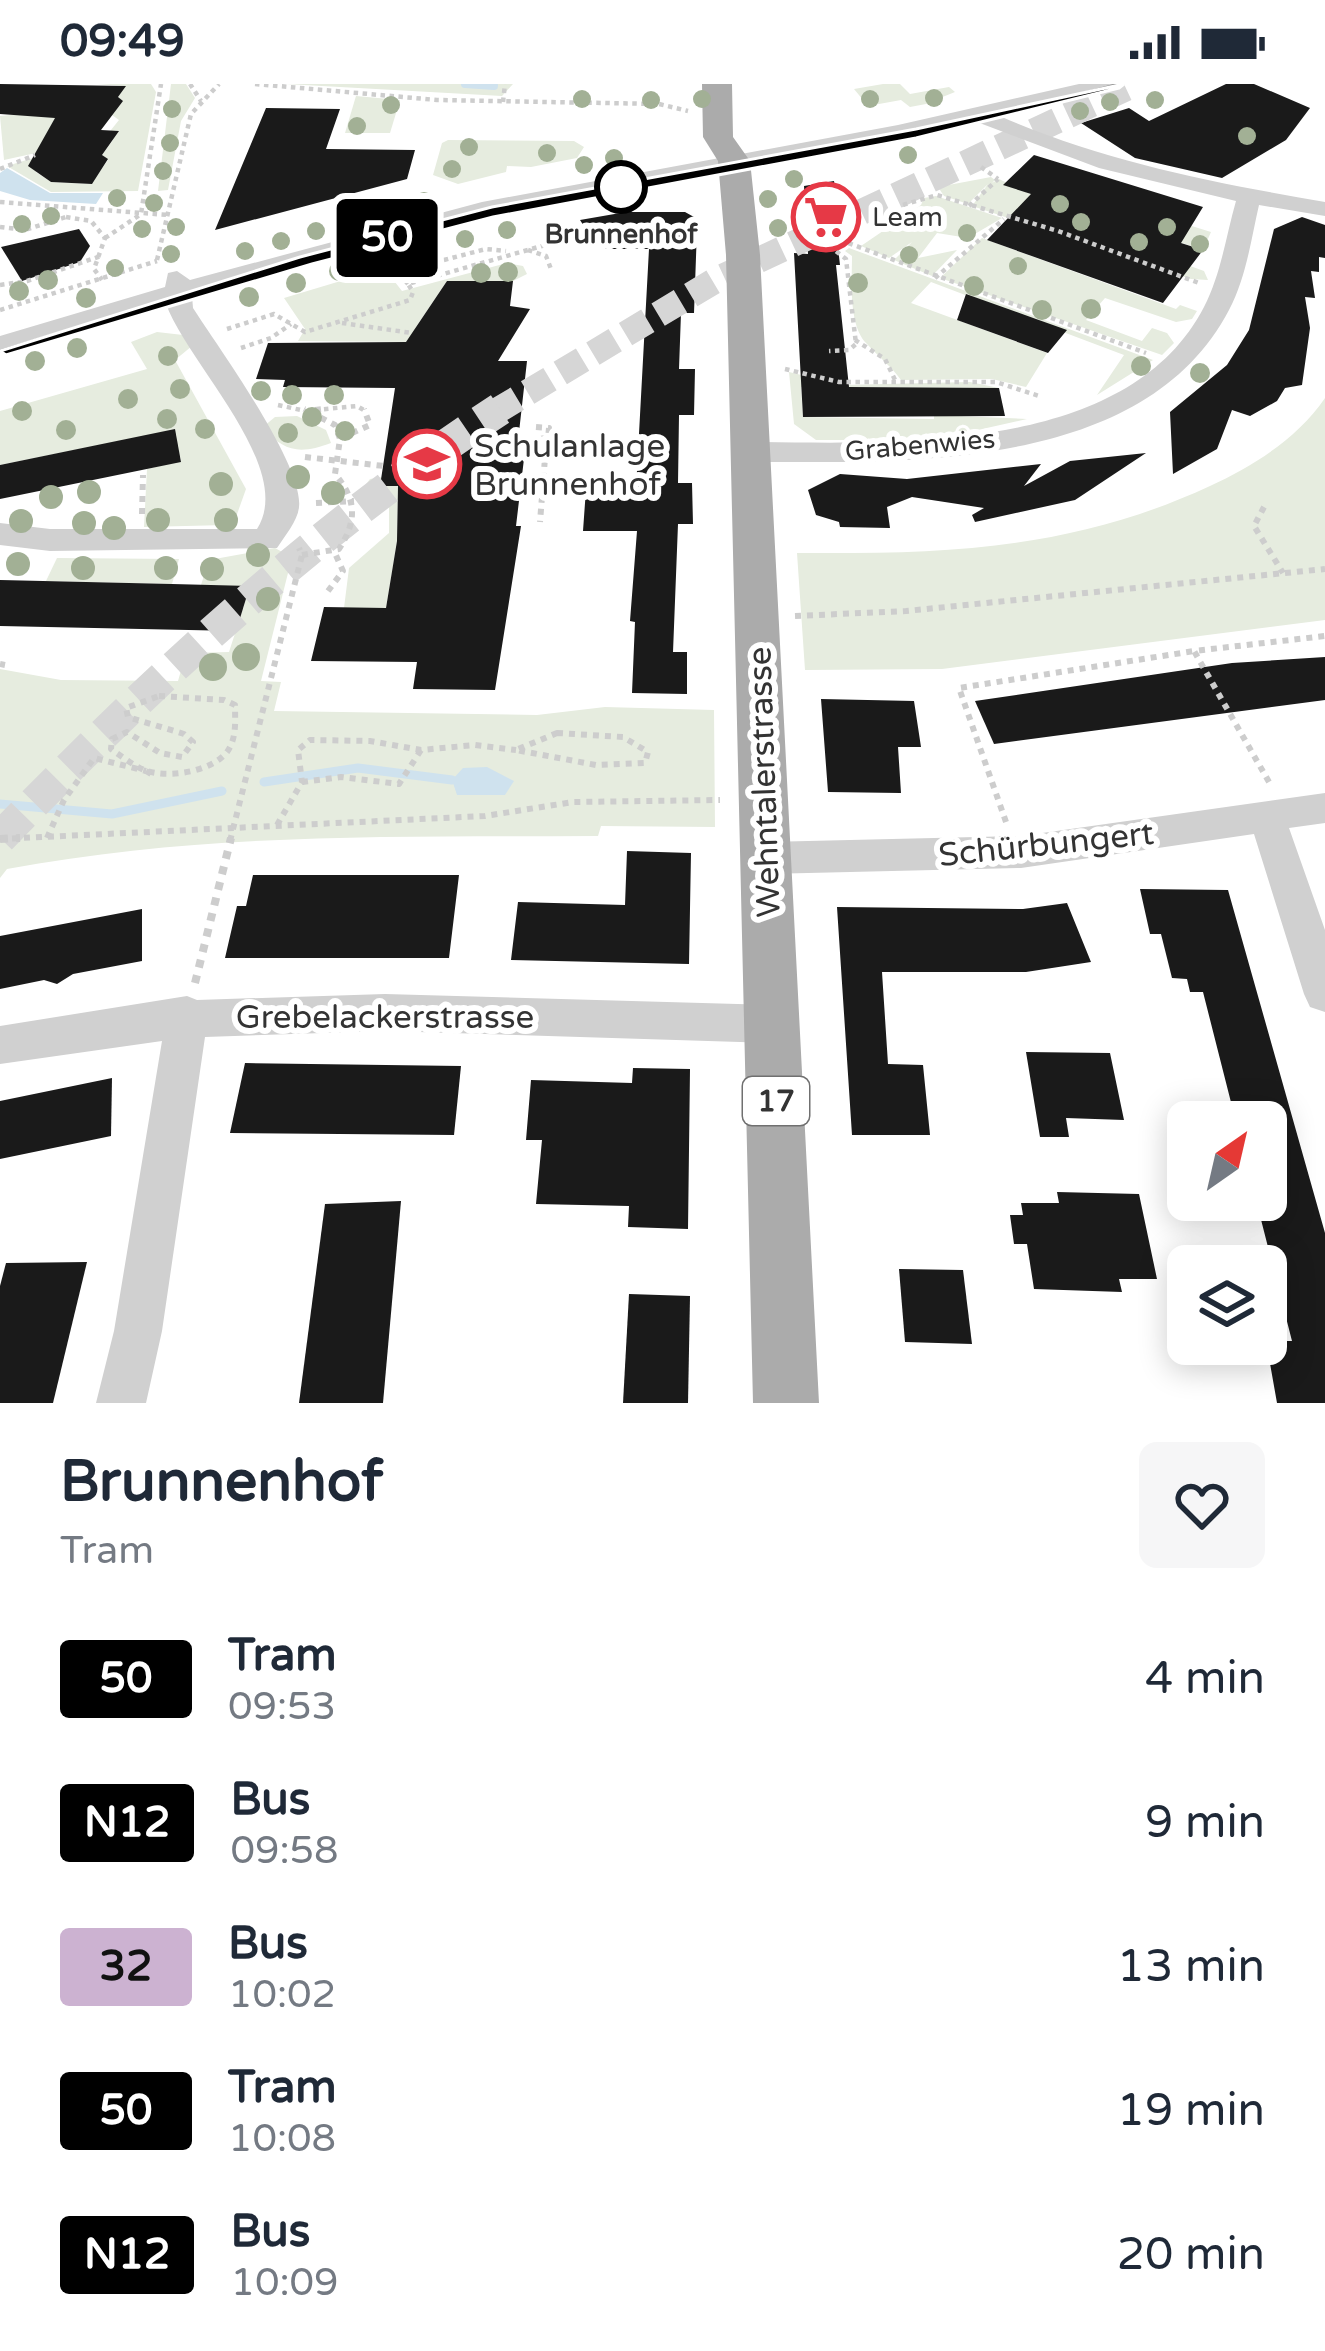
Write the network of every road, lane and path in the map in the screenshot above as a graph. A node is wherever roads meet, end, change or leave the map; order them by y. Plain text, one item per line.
1 (161, 84) edge
2 (190, 84) edge
3 (219, 84) edge
4 (255, 84) edge
5 (353, 84) edge
6 (505, 84) edge
7 (717, 84) edge
8 (746, 84) edge
9 (1103, 84) edge
10 (350, 92) junction
11 (201, 100) junction
12 (503, 102) junction
13 (697, 112) dead end
14 (982, 116) junction
15 (35, 155) dead end
16 (734, 161) junction
17 (981, 167) dead end
18 (0, 169) edge
19 (1250, 196) junction
20 (0, 202) edge
21 (903, 205) dead end
22 (969, 206) junction
23 (71, 209) junction
24 (1325, 209) edge
25 (141, 214) junction
26 (168, 215) junction
27 (66, 217) junction
28 (1006, 218) junction
29 (0, 226) edge
30 (105, 238) junction
31 (822, 240) dead end
32 (840, 240) dead end
33 (556, 242) dead end
34 (525, 249) junction
35 (510, 252) junction
36 (100, 256) junction
37 (386, 259) dead end
38 (551, 269) dead end
39 (398, 272) junction
40 (100, 278) junction
41 (935, 278) junction
42 (169, 283) junction
43 (408, 284) junction
44 (0, 285) edge
45 (1208, 285) dead end
46 (0, 310) edge
47 (339, 322) junction
48 (291, 324) junction
49 (0, 332) edge
50 (215, 333) dead end
51 (412, 333) dead end
52 (855, 340) junction
53 (0, 345) edge
54 (829, 351) dead end
55 (226, 352) dead end
56 (1161, 356) dead end
57 (0, 360) edge
58 (781, 368) dead end
59 (896, 382) junction
60 (1039, 396) dead end
61 (272, 405) dead end
62 (311, 410) junction
63 (536, 428) dead end
64 (534, 438) junction
65 (340, 439) junction
66 (518, 441) dead end
67 (750, 452) junction
68 (336, 458) junction
69 (291, 460) dead end
70 (385, 466) dead end
71 (354, 500) junction
72 (309, 502) dead end
73 (1264, 507) dead end
74 (540, 522) dead end
75 (0, 534) edge
76 (281, 542) junction
77 (334, 551) junction
78 (302, 555) junction
79 (1325, 569) edge
80 (1283, 573) junction
81 (328, 590) dead end
82 (795, 616) dead end
83 (1325, 636) edge
84 (1194, 651) junction
85 (421, 749) junction
86 (516, 750) junction
87 (151, 774) junction
88 (302, 779) junction
89 (724, 799) dead end
90 (1269, 803) junction
91 (1325, 808) edge
92 (236, 825) junction
93 (277, 825) junction
94 (1009, 830) dead end
95 (47, 838) junction
96 (0, 839) edge
97 (766, 858) junction
98 (1325, 994) edge
99 (187, 1015) junction
100 (773, 1024) junction
101 (0, 1045) edge
102 (121, 1403) edge
103 (786, 1403) edge

1 - 25 path
2 - 11 path
3 - 11 path
4 - 10 path
5 - 10 path
6 - 12 path
7 - 16 main road, Wehntalerstrasse / 17
8 - 16 main road, Wehntalerstrasse
9 - 14 street
10 - 12 path
11 - 26 path
12 - 13 path
14 - 16 street
14 - 19 street
15 - 18 path
16 - 42 street
16 - 67 main road, Wehntalerstrasse / 17
17 - 22 path
19 - 24 street
19 - 67 street, Grabenwies
20 - 23 path
21 - 22 path
22 - 28 path
23 - 25 path
23 - 27 path
25 - 26 path
25 - 30 path
26 - 42 path
27 - 29 path
27 - 30 path
28 - 41 path
28 - 45 path
30 - 36 path
31 - 52 path
32 - 41 path
33 - 34 path
34 - 35 path
34 - 38 path
35 - 39 path
35 - 43 path
36 - 40 path
36 - 44 path
37 - 39 path
39 - 43 path
40 - 42 path
40 - 46 path
41 - 56 path
42 - 49 street
42 - 53 street
42 - 57 street
42 - 76 street
43 - 47 path
47 - 48 path
47 - 51 path
48 - 50 path
48 - 55 path
52 - 54 path
52 - 59 path
58 - 59 path
59 - 60 path
61 - 62 path
62 - 65 path
62 - 65 path
63 - 64 path
64 - 66 path
64 - 74 path
65 - 68 path
67 - 97 main road, Wehntalerstrasse / 17
68 - 69 path
68 - 70 path
68 - 71 path
71 - 72 path
71 - 77 path
73 - 80 path
75 - 76 street
76 - 78 path
77 - 78 path
77 - 81 path
78 - 92 path
79 - 80 path
80 - 82 path
83 - 84 path
84 - 90 path
84 - 94 path
85 - 86 path
85 - 88 path
85 - 88 path
86 - 86 path
87 - 87 path
87 - 95 path
88 - 93 path
89 - 93 path
90 - 91 street, Schürbungert
90 - 97 street, Schürbungert
90 - 98 street
92 - 93 path
92 - 95 path
92 - 99 path
95 - 96 path
97 - 100 main road, Wehntalerstrasse / 17
99 - 100 street, Grebelackerstrasse
99 - 101 street, Grebelackerstrasse
99 - 102 street
100 - 103 main road, Wehntalerstrasse / 17

